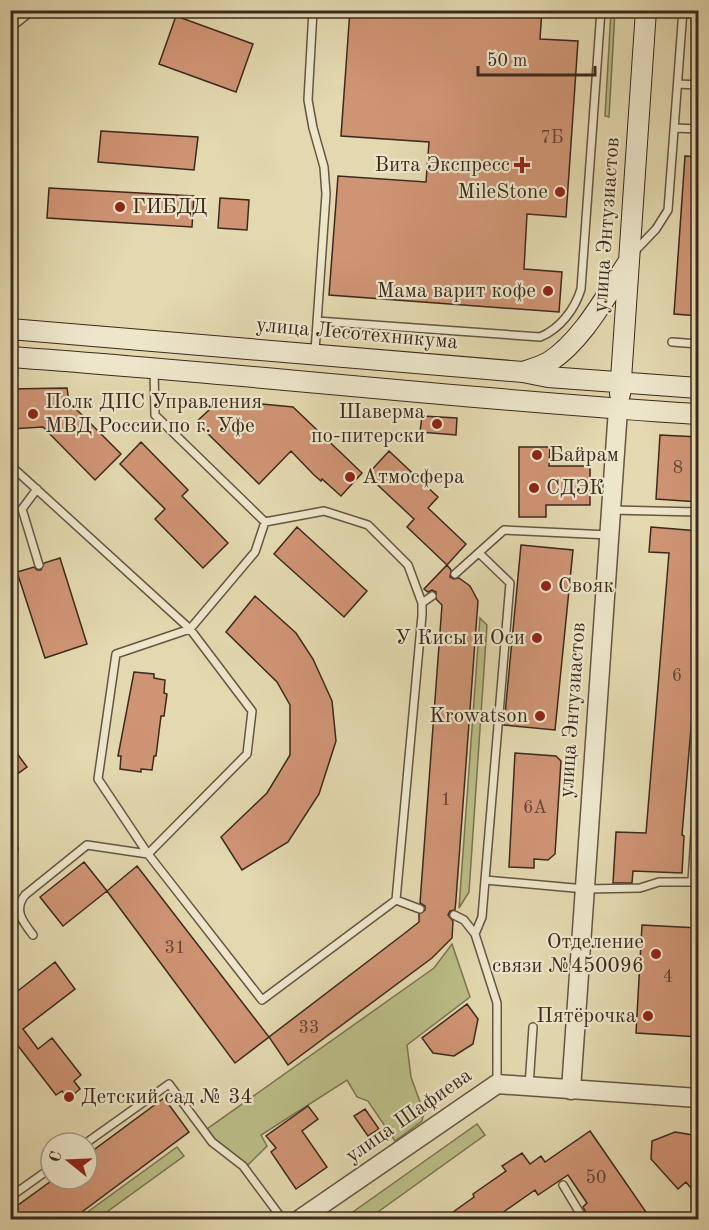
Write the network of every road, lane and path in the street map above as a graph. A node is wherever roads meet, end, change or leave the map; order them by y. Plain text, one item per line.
1 (33, 10) edge
2 (313, 10) edge
3 (601, 10) edge
4 (646, 10) edge
5 (683, 10) edge
6 (10, 28) edge
7 (678, 84) junction
8 (699, 85) edge
9 (675, 128) junction
10 (699, 129) edge
11 (628, 259) junction
12 (317, 321) junction
13 (10, 329) edge
14 (672, 342) dead end
15 (699, 344) edge
16 (314, 354) junction
17 (10, 357) edge
18 (154, 367) junction
19 (523, 372) junction
20 (620, 382) junction
21 (699, 388) edge
22 (618, 409) junction
23 (699, 414) edge
24 (10, 465) edge
25 (37, 489) junction
26 (611, 510) junction
27 (699, 513) edge
28 (265, 522) junction
29 (609, 535) junction
30 (480, 554) junction
31 (39, 565) dead end
32 (455, 574) dead end
33 (432, 596) dead end
34 (422, 603) junction
35 (190, 629) junction
36 (699, 784) edge
37 (148, 854) junction
38 (485, 880) junction
39 (695, 882) edge
40 (585, 889) junction
41 (396, 900) junction
42 (420, 909) dead end
43 (454, 915) dead end
44 (475, 934) junction
45 (33, 935) dead end
46 (534, 1027) dead end
47 (497, 1084) junction
48 (529, 1086) junction
49 (571, 1090) junction
50 (699, 1098) edge
51 (99, 1134) edge
52 (39, 1176) edge
53 (563, 1185) dead end
54 (10, 1197) edge
55 (283, 1220) edge
56 (299, 1220) edge
57 (584, 1220) edge

1 - 6 lane
2 - 12 lane
3 - 12 lane
4 - 11 main road, улица Энтузиастов
5 - 7 lane
7 - 8 lane
7 - 9 lane
9 - 10 lane
9 - 11 lane
11 - 19 main road
11 - 20 main road, улица Энтузиастов
12 - 16 lane
13 - 16 main road, улица Лесотехникума
14 - 15 lane
16 - 19 main road, улица Лесотехникума
17 - 18 main road
18 - 22 main road
18 - 28 lane
19 - 20 main road, улица Лесотехникума
20 - 21 main road, улица Лесотехникума
20 - 22 main road, улица Энтузиастов
22 - 23 main road
22 - 26 street, улица Энтузиастов
24 - 25 lane
25 - 31 lane
25 - 35 lane
26 - 27 lane
26 - 29 street, улица Энтузиастов
28 - 34 lane
28 - 35 lane
29 - 30 lane
29 - 40 street, улица Энтузиастов
30 - 32 lane
30 - 38 lane
33 - 34 lane
34 - 41 lane
35 - 37 lane
35 - 37 lane
36 - 39 lane
37 - 41 lane
37 - 45 lane
38 - 40 lane
38 - 44 lane
39 - 40 lane
40 - 49 street, улица Энтузиастов
41 - 42 lane
43 - 44 lane
44 - 47 lane
46 - 48 lane
47 - 48 street, улица Шафиева
47 - 56 street, улица Шафиева
48 - 49 street, улица Шафиева
49 - 50 street, улица Шафиева
51 - 55 lane
52 - 54 lane
53 - 57 lane

